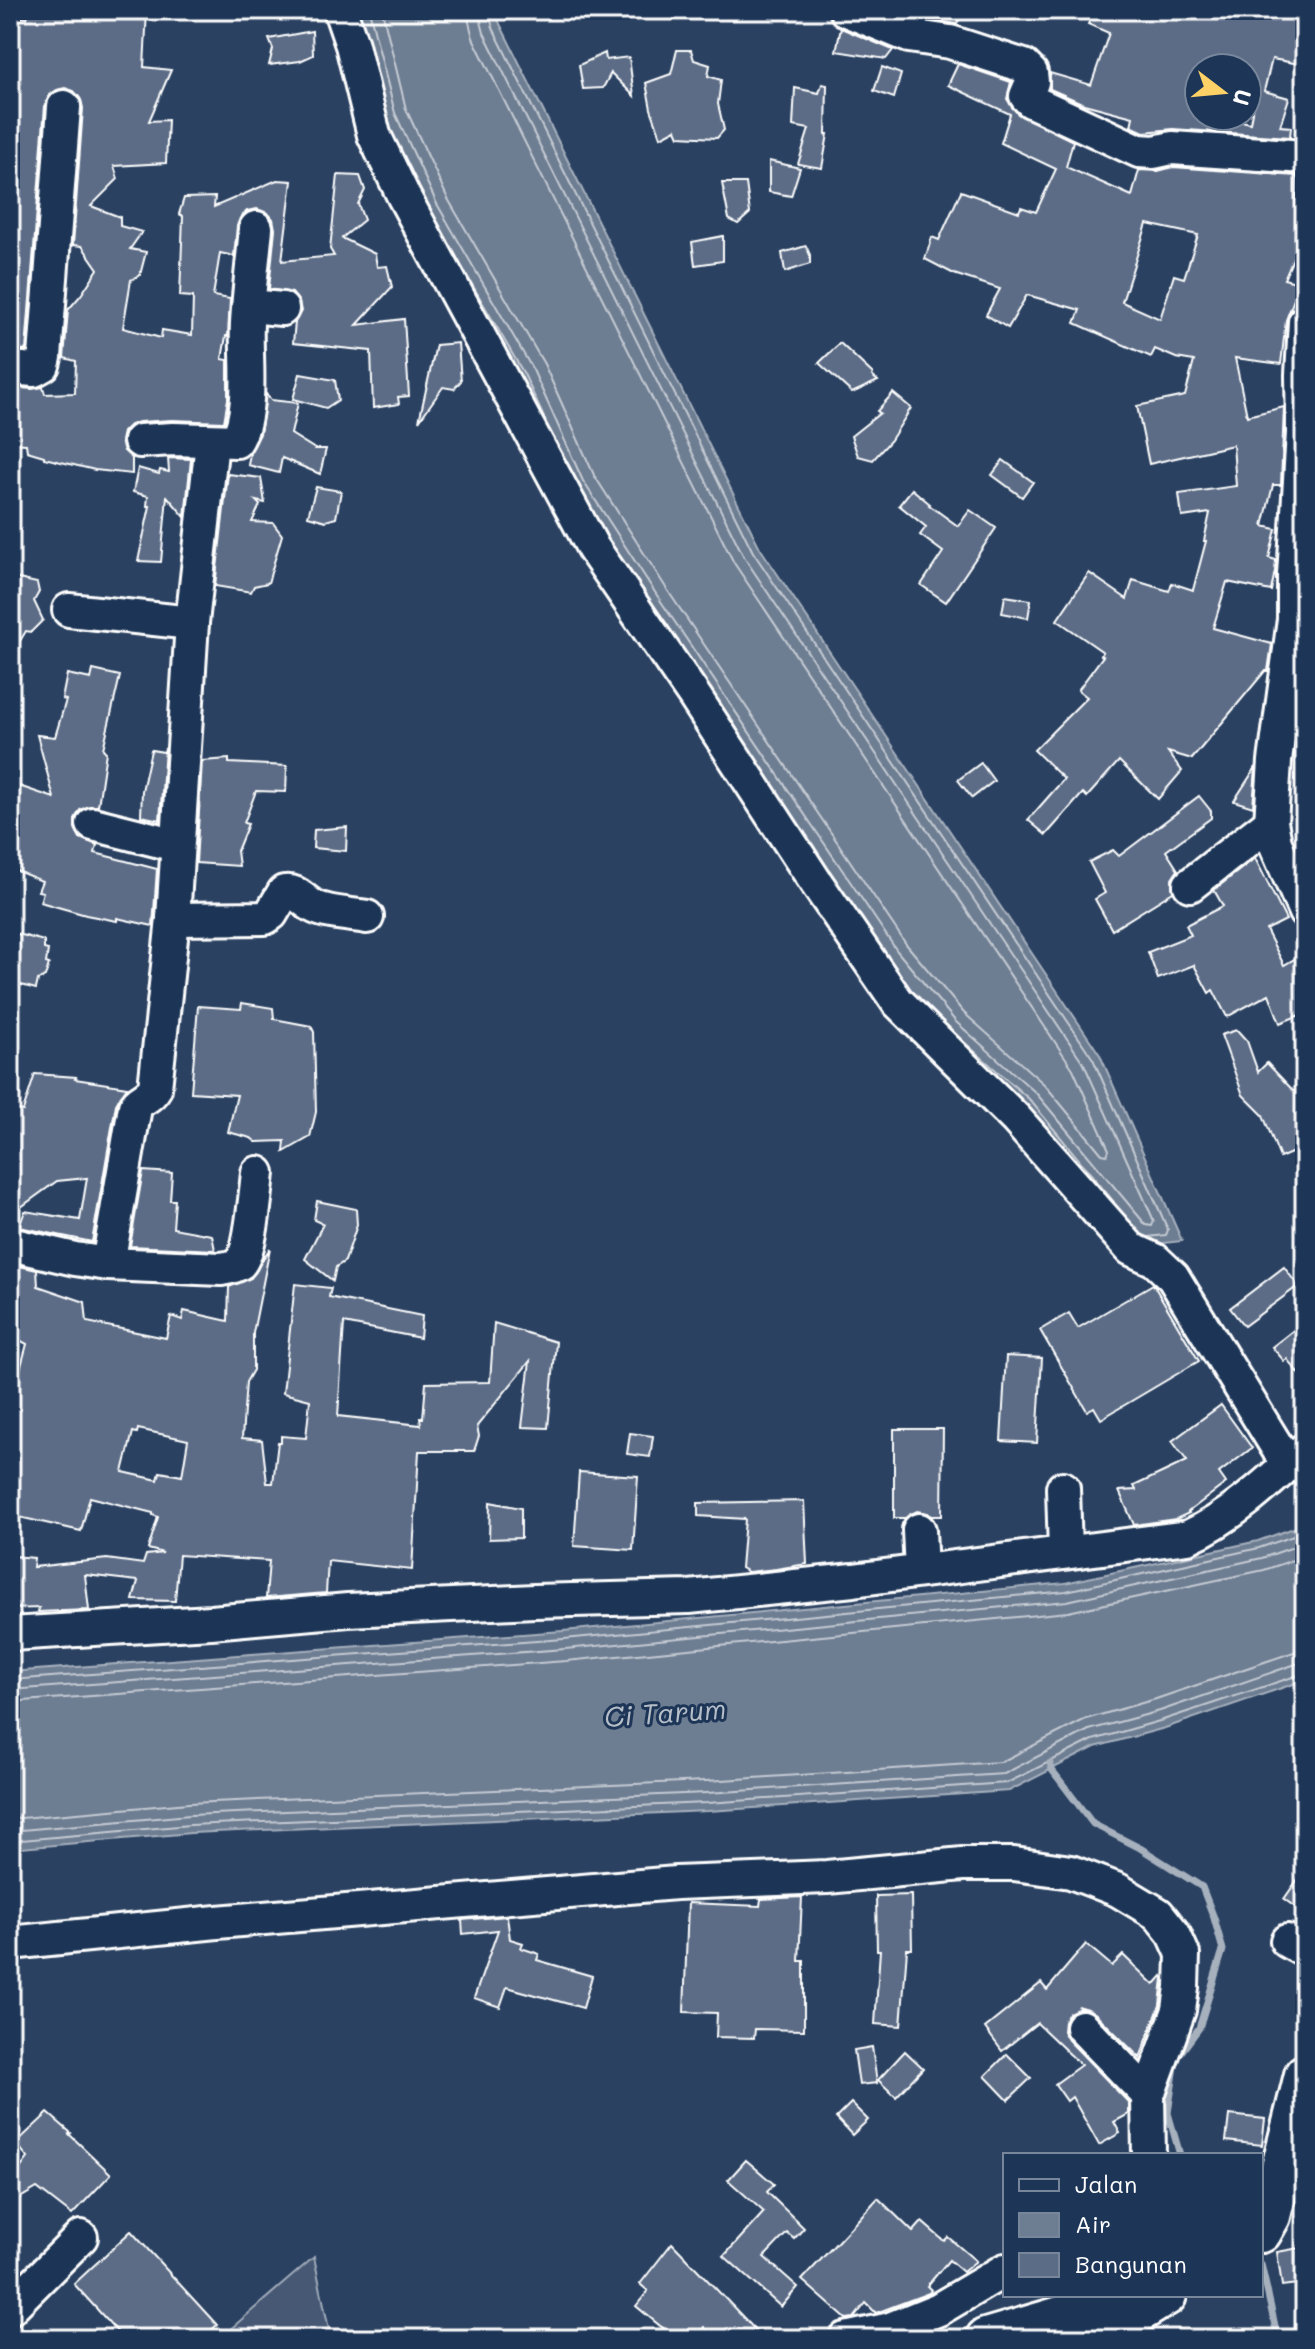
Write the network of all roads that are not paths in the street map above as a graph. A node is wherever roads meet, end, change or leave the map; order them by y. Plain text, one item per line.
1 (340, 10) edge
2 (846, 10) edge
3 (64, 107) dead end
4 (1305, 157) edge
5 (256, 228) dead end
6 (249, 306) junction
7 (282, 309) dead end
8 (1305, 322) edge
9 (10, 368) edge
10 (1304, 433) edge
11 (140, 441) dead end
12 (212, 442) junction
13 (69, 610) dead end
14 (1299, 618) edge
15 (192, 623) junction
16 (1271, 822) junction
17 (93, 824) dead end
18 (176, 845) junction
19 (1190, 885) dead end
20 (1305, 912) edge
21 (367, 917) dead end
22 (173, 919) junction
23 (258, 1173) dead end
24 (10, 1244) edge
25 (108, 1264) junction
26 (1297, 1457) edge
27 (1063, 1488) dead end
28 (919, 1530) dead end
29 (1065, 1552) junction
30 (921, 1571) junction
31 (10, 1634) edge
32 (10, 1943) edge
33 (1082, 2027) dead end
34 (1305, 2075) edge
35 (1148, 2095) junction
36 (1299, 2119) edge
37 (1149, 2153) edge
38 (1263, 2228) edge
39 (81, 2237) dead end
40 (1003, 2271) edge
41 (10, 2308) edge
42 (1142, 2310) edge
43 (848, 2338) edge
44 (986, 2339) edge
45 (1104, 2339) edge

1 - 26 street
2 - 4 street
3 - 9 street
5 - 6 street
6 - 7 street
6 - 12 street
8 - 10 street
10 - 14 street
11 - 12 street
12 - 15 street
13 - 15 street
14 - 16 street
15 - 18 street
16 - 19 street
16 - 20 street
17 - 18 street
18 - 22 street
21 - 22 street
22 - 25 street
23 - 25 street
24 - 25 street
26 - 29 street
27 - 29 street
28 - 30 street
29 - 30 street
30 - 31 street
32 - 35 street
33 - 35 street
34 - 36 main road
35 - 37 street
36 - 38 main road
39 - 41 street
40 - 43 street
42 - 44 main road
42 - 45 main road

